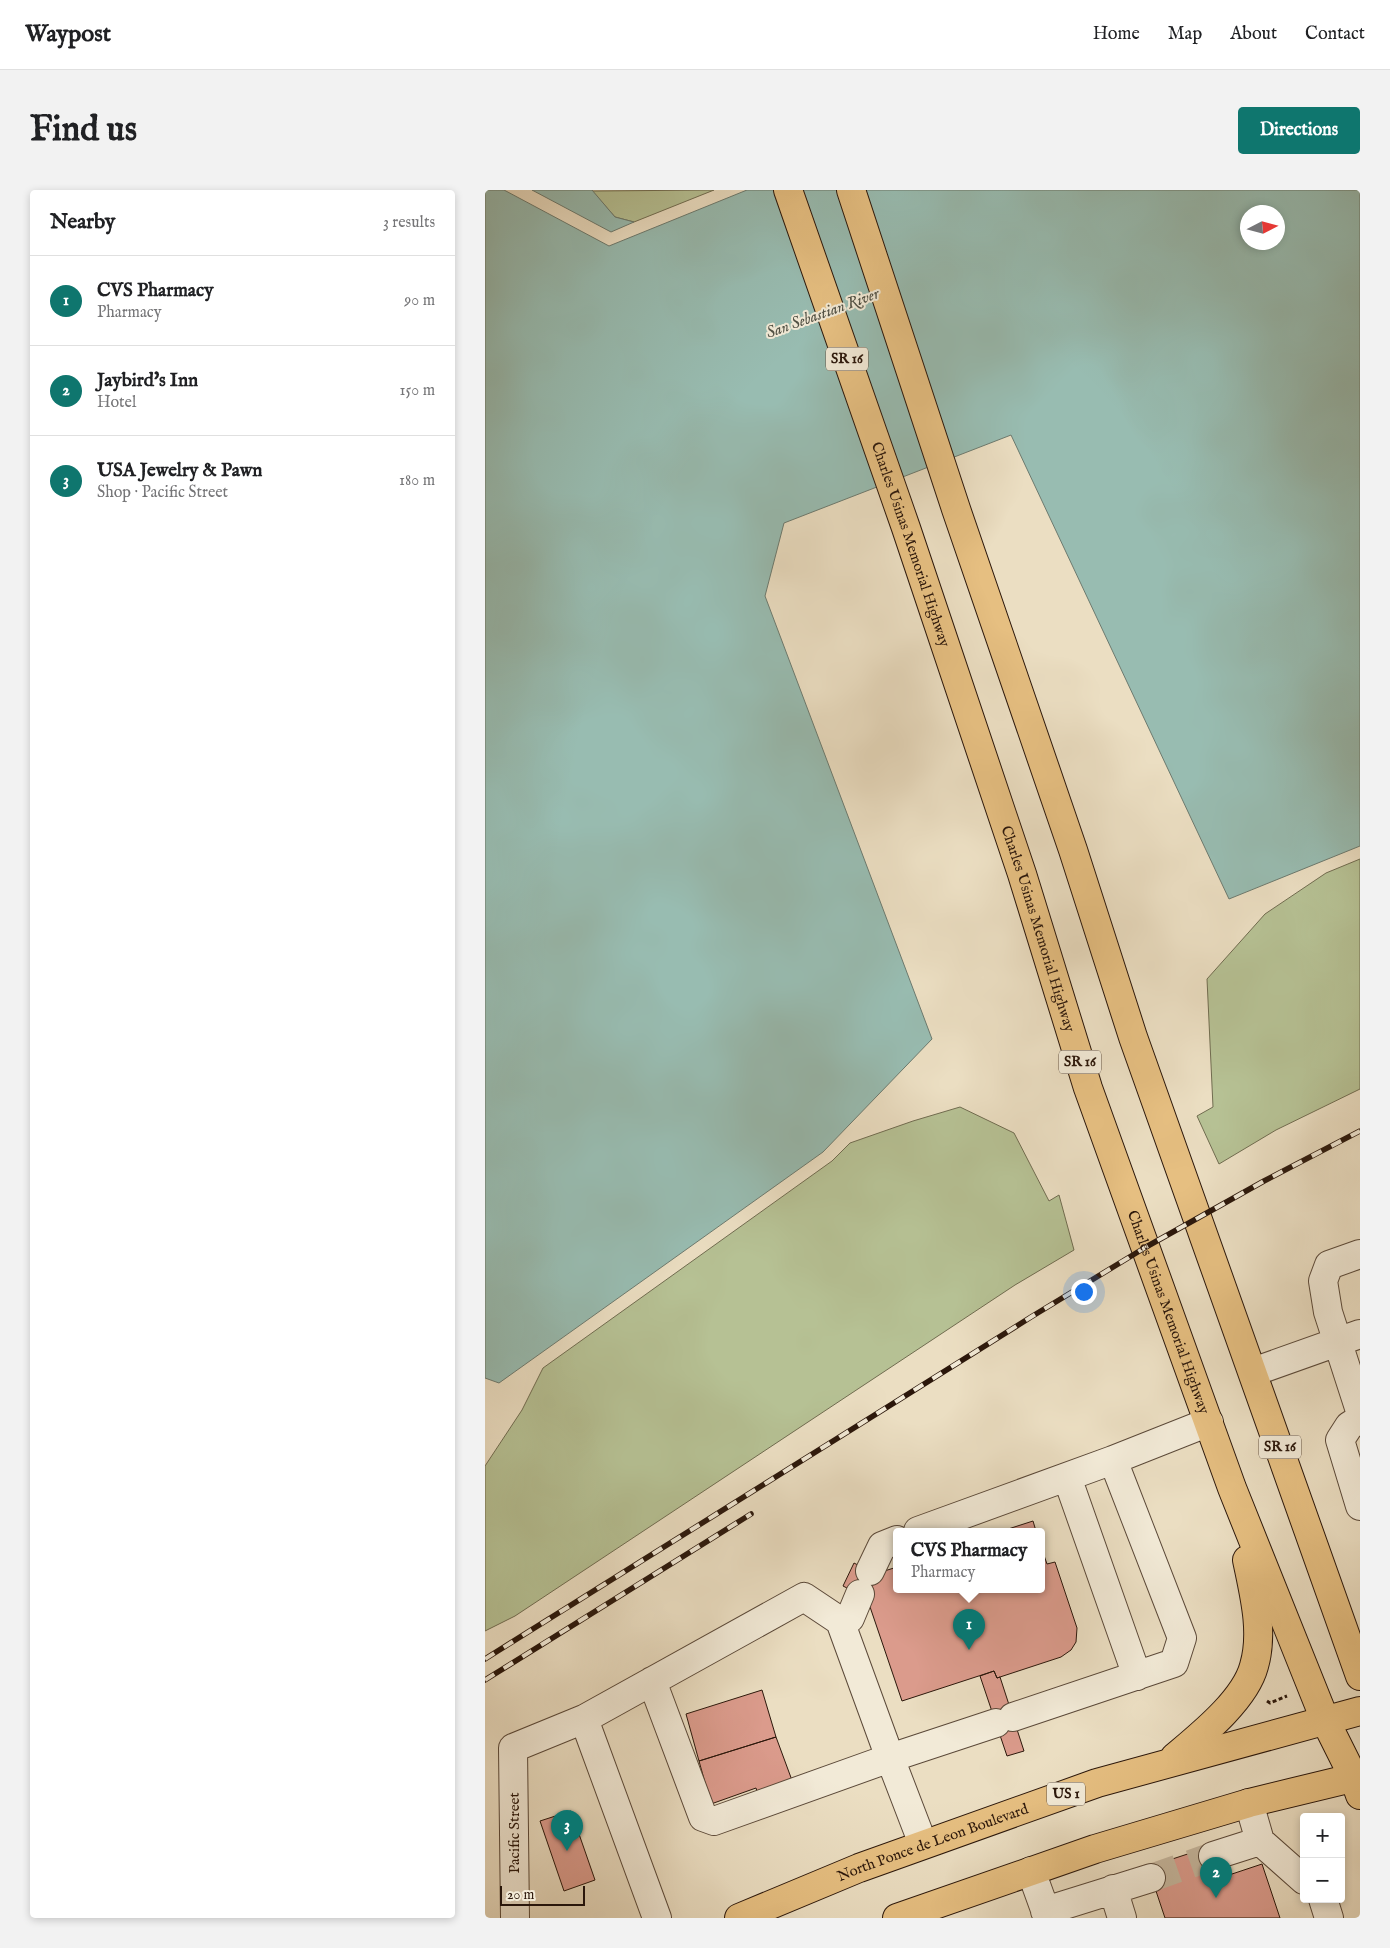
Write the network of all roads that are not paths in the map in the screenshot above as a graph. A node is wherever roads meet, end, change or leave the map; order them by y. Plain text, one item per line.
1 (788, 190) edge
2 (851, 190) edge
3 (1360, 1254) edge
4 (1349, 1338) edge
5 (1253, 1372) junction
6 (1360, 1410) edge
7 (1360, 1419) edge
8 (1209, 1422) junction
9 (1113, 1460) junction
10 (1067, 1477) junction
11 (1232, 1488) junction
12 (1360, 1506) edge
13 (926, 1528) edge
14 (893, 1542) edge
15 (840, 1621) junction
16 (1137, 1676) junction
17 (1360, 1676) edge
18 (652, 1681) junction
19 (1360, 1711) edge
20 (584, 1719) junction
21 (1325, 1720) junction
22 (889, 1758) junction
23 (1168, 1763) junction
24 (1359, 1776) edge
25 (1249, 1803) junction
26 (1260, 1841) junction
27 (923, 1844) junction
28 (1213, 1856) tunnel mouth
29 (1031, 1870) junction
30 (1300, 1876) edge
31 (1151, 1878) tunnel mouth
32 (1113, 1889) junction
33 (1324, 1903) edge
34 (1047, 1914) edge
35 (515, 1918) edge
36 (657, 1918) edge
37 (739, 1918) edge
38 (897, 1918) edge
39 (1123, 1918) edge
40 (1329, 1918) edge

1 - 8 highway, Charles Usinas Memorial Highway / SR 16
2 - 5 highway, SR 16
3 - 4 street
4 - 5 street
4 - 6 street
5 - 17 highway, SR 16
7 - 12 street
8 - 9 street
8 - 11 highway, Charles Usinas Memorial Highway / SR 16
9 - 10 street
9 - 16 street
10 - 13 street
10 - 16 street
11 - 21 highway, Charles Usinas Memorial Highway / SR 16
11 - 23 highway
14 - 15 street
15 - 18 street
15 - 22 street
16 - 22 street
18 - 20 street
18 - 22 street
19 - 21 highway, North Ponce de Leon Boulevard / US 1
20 - 35 street, Pacific Street
20 - 36 street
21 - 23 highway, North Ponce de Leon Boulevard / US 1
21 - 24 highway, Charles Usinas Memorial Highway / SR 16
22 - 27 street
23 - 27 highway, North Ponce de Leon Boulevard / US 1
24 - 25 highway
25 - 26 street
25 - 29 highway
26 - 28 street
26 - 30 street
27 - 37 highway, North Ponce de Leon Boulevard / US 1
29 - 34 street
29 - 38 highway
31 - 32 street
32 - 34 street
32 - 39 street
33 - 40 street

